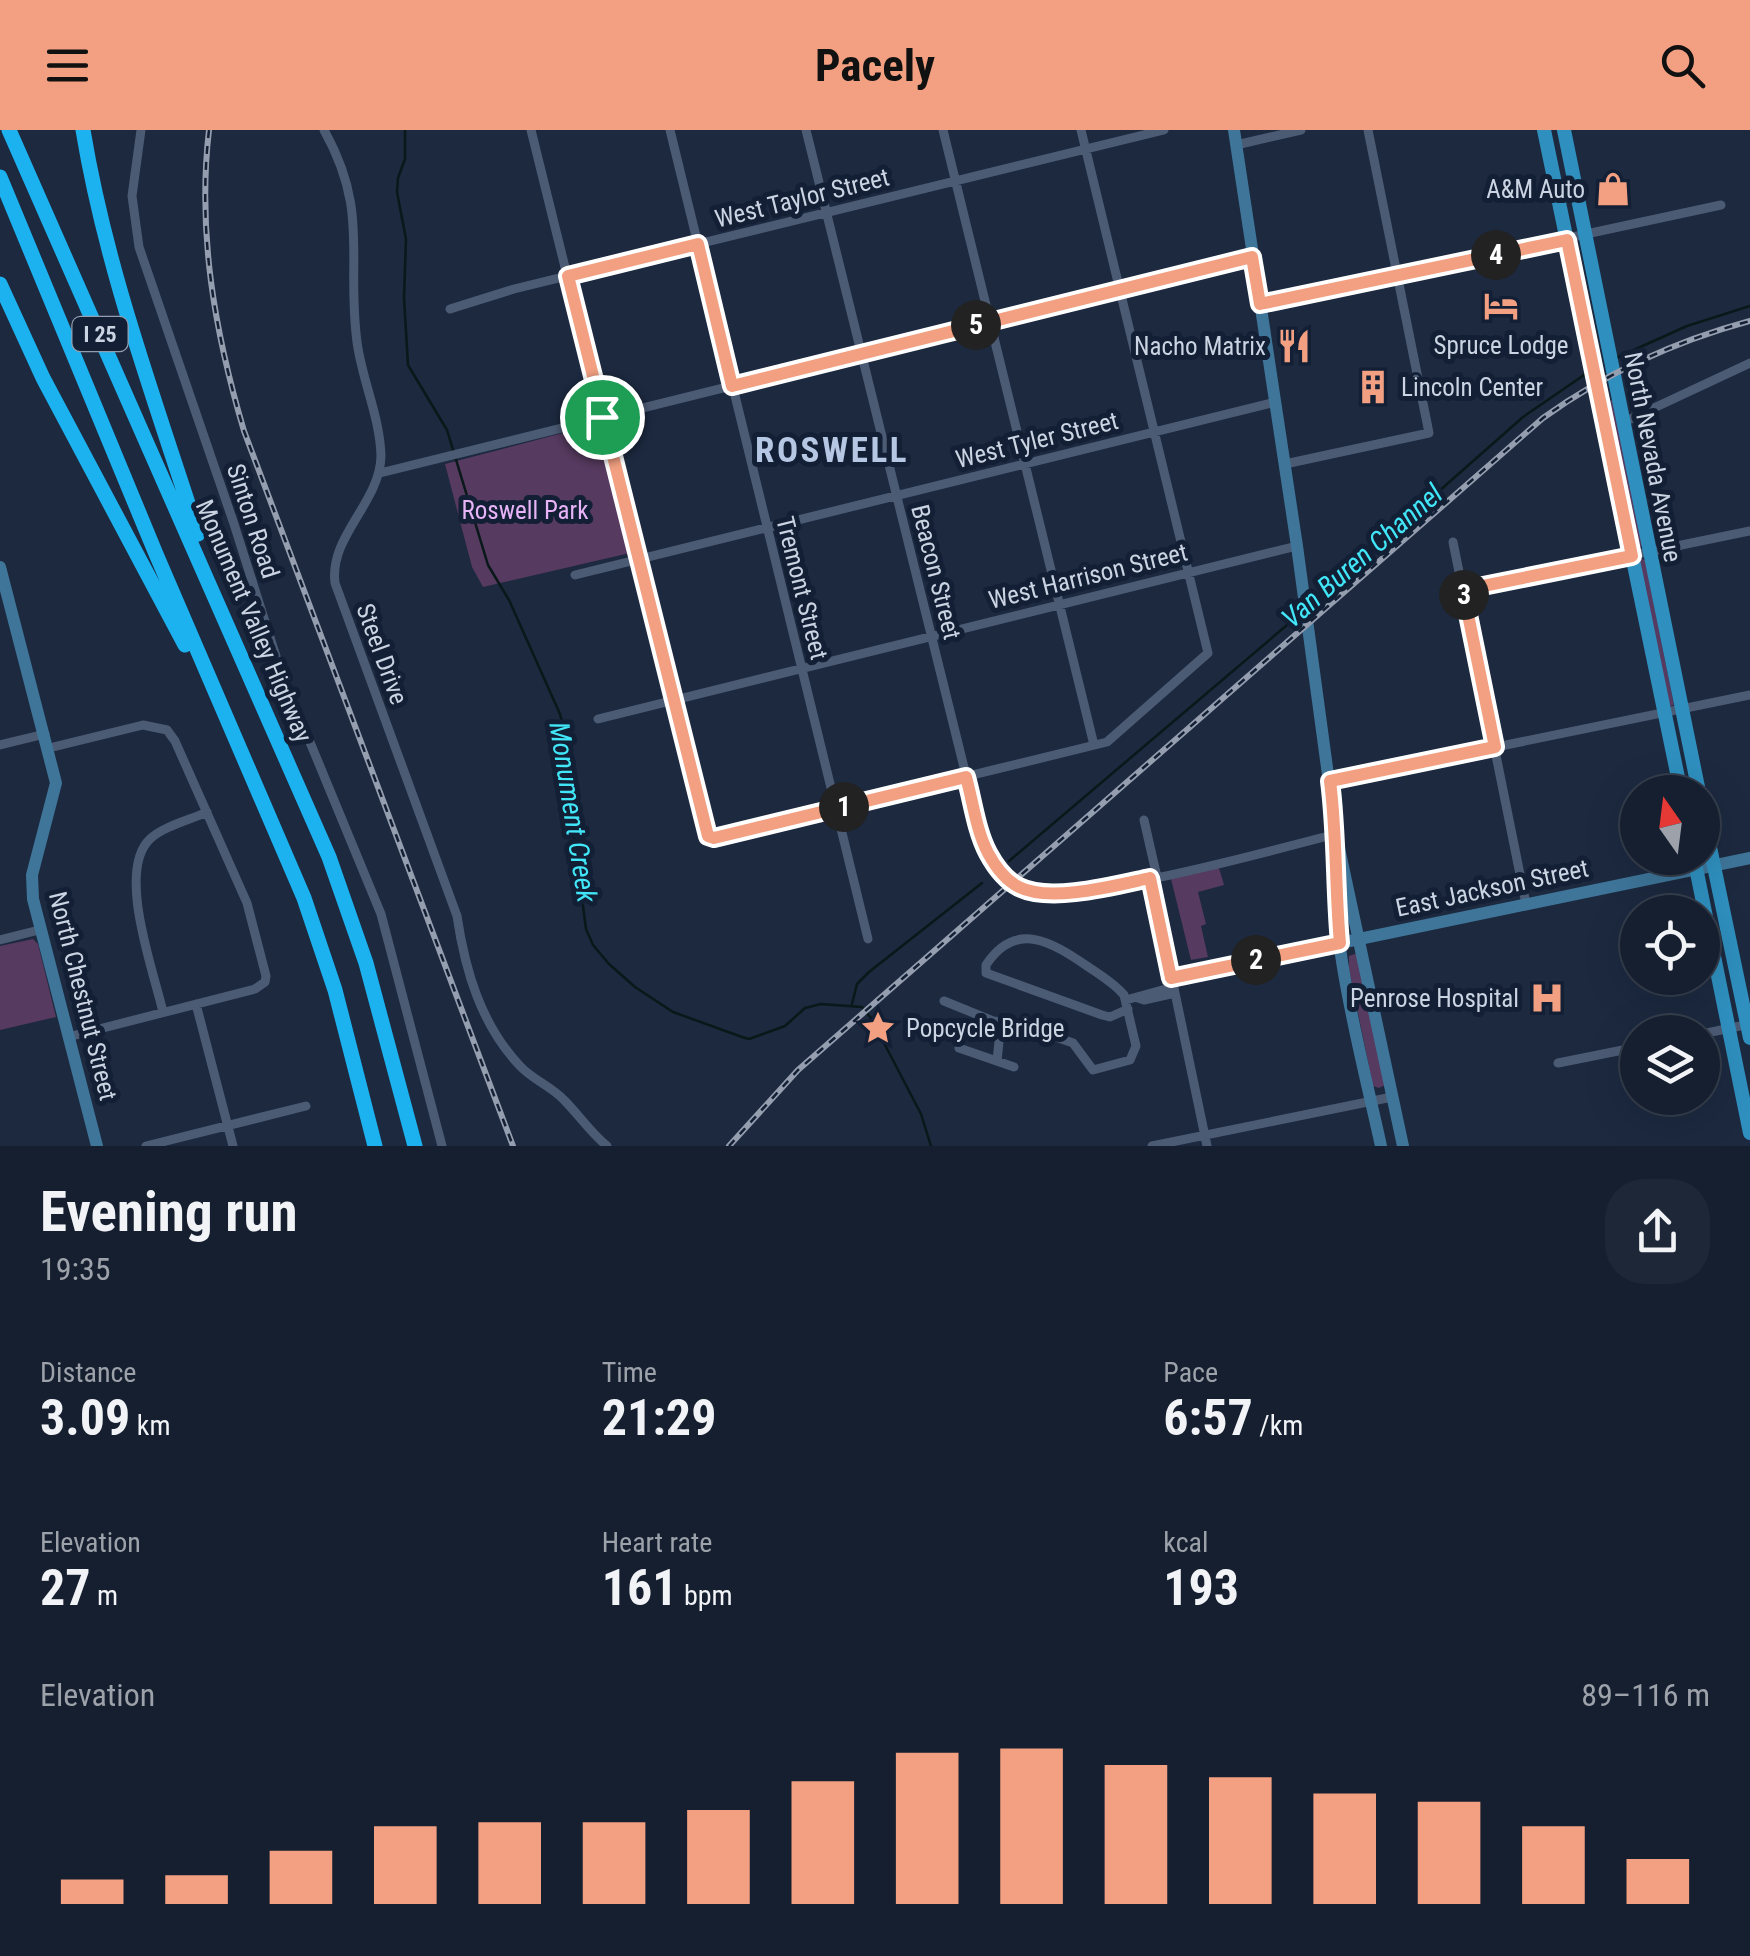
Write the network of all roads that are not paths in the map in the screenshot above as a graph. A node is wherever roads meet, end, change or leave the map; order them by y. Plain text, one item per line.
1 (10, 130) edge
2 (83, 130) edge
3 (141, 130) edge
4 (324, 130) edge
5 (531, 130) edge
6 (670, 130) edge
7 (806, 130) edge
8 (942, 130) edge
9 (1080, 130) edge
10 (1164, 130) edge
11 (1300, 130) edge
12 (1368, 130) edge
13 (1544, 130) edge
14 (1564, 130) edge
15 (1234, 137) edge
16 (1086, 149) junction
17 (0, 177) edge
18 (956, 182) junction
19 (1721, 205) dead end
20 (826, 213) junction
21 (1586, 236) junction
22 (1567, 240) junction
23 (698, 244) junction
24 (1252, 257) junction
25 (568, 276) junction
26 (1396, 276) junction
27 (0, 284) edge
28 (1119, 290) junction
29 (1260, 304) junction
30 (450, 309) dead end
31 (990, 321) junction
32 (862, 354) junction
33 (1750, 363) edge
34 (732, 386) junction
35 (1276, 402) junction
36 (602, 417) junction
37 (1624, 422) junction
38 (1154, 432) junction
39 (1025, 463) junction
40 (1285, 464) junction
41 (380, 472) junction
42 (897, 495) junction
43 (766, 526) junction
44 (1750, 531) edge
45 (1453, 542) dead end
46 (1297, 546) junction
47 (1649, 552) junction
48 (1632, 556) junction
49 (637, 558) junction
50 (0, 571) edge
51 (1190, 572) junction
52 (574, 575) dead end
53 (1463, 590) junction
54 (220, 604) junction
55 (1059, 604) junction
56 (930, 635) junction
57 (801, 668) junction
58 (1750, 695) edge
59 (672, 700) junction
60 (1682, 710) junction
61 (1664, 714) junction
62 (598, 719) dead end
63 (228, 721) junction
64 (47, 741) junction
65 (0, 745) edge
66 (1094, 745) junction
67 (1495, 747) junction
68 (1677, 775) edge
69 (1695, 775) edge
70 (966, 777) junction
71 (1330, 781) junction
72 (837, 808) junction
73 (207, 812) junction
74 (1144, 820) dead end
75 (1336, 834) junction
76 (1750, 858) edge
77 (1720, 865) edge
78 (1649, 875) edge
79 (1716, 875) edge
80 (1335, 876) junction
81 (1154, 878) junction
82 (1526, 904) junction
83 (40, 930) junction
84 (868, 938) dead end
85 (1361, 939) junction
86 (0, 940) edge
87 (1340, 943) junction
88 (1730, 944) junction
89 (1720, 946) edge
90 (1173, 986) junction
91 (1720, 994) edge
92 (944, 1002) dead end
93 (196, 1004) junction
94 (1127, 1004) junction
95 (164, 1012) junction
96 (1000, 1022) junction
97 (1729, 1028) junction
98 (1749, 1029) edge
99 (1720, 1030) edge
100 (68, 1036) junction
101 (959, 1048) dead end
102 (1620, 1050) edge
103 (997, 1061) junction
104 (1558, 1063) dead end
105 (1014, 1067) dead end
106 (1392, 1097) junction
107 (1372, 1102) junction
108 (306, 1106) dead end
109 (228, 1126) junction
110 (1750, 1133) edge
111 (1206, 1140) edge
112 (97, 1146) edge
113 (146, 1146) edge
114 (233, 1146) edge
115 (375, 1146) edge
116 (415, 1146) edge
117 (442, 1146) edge
118 (607, 1146) edge
119 (1152, 1146) edge
120 (1381, 1146) edge
121 (1402, 1146) edge

1 - 54 highway, Monument Valley Highway / I 25
2 - 54 highway
3 - 117 street, Sinton Road
4 - 41 street
5 - 25 street
6 - 23 street, Tremont Street
7 - 20 street, Beacon Street
8 - 18 street
9 - 16 street
10 - 16 street, West Taylor Street
11 - 15 street
12 - 26 street
13 - 22 main road, North Nevada Avenue
14 - 21 main road, North Nevada Avenue
15 - 24 main road
16 - 18 street, West Taylor Street
16 - 28 street
17 - 63 highway, I 25
18 - 20 street, West Taylor Street
18 - 31 street
19 - 21 street
20 - 23 street, West Taylor Street
20 - 32 street, Beacon Street
21 - 22 street
21 - 37 main road, North Nevada Avenue
22 - 26 street
22 - 48 main road, North Nevada Avenue
23 - 25 street, West Taylor Street
23 - 34 street, Tremont Street
24 - 28 street
24 - 29 main road
25 - 30 street, West Taylor Street
25 - 36 street
26 - 29 street
26 - 40 street
27 - 63 highway
28 - 31 street
28 - 38 street
29 - 35 main road
31 - 32 street
31 - 39 street
32 - 34 street
32 - 42 street, Beacon Street
33 - 37 street
34 - 36 street
34 - 43 street, Tremont Street
35 - 38 street, West Tyler Street
35 - 40 main road
36 - 41 street
36 - 49 street
37 - 47 main road, North Nevada Avenue
38 - 39 street, West Tyler Street
38 - 51 street
39 - 42 street, West Tyler Street
39 - 55 street
40 - 46 main road
41 - 118 street, Steel Drive
42 - 43 street, West Tyler Street
42 - 56 street, Beacon Street
43 - 49 street, West Tyler Street
43 - 57 street, Tremont Street
44 - 47 street
45 - 53 street
46 - 51 street, West Harrison Street
46 - 71 main road
47 - 48 street
47 - 60 main road, North Nevada Avenue
48 - 53 street
48 - 61 main road, North Nevada Avenue
49 - 52 street, West Tyler Street
49 - 59 street
50 - 64 main road, North Chestnut Street
51 - 55 street, West Harrison Street
51 - 66 street
53 - 67 street
54 - 116 highway, Monument Valley Highway / I 25
55 - 56 street, West Harrison Street
55 - 66 street
56 - 57 street, West Harrison Street
56 - 70 street, Beacon Street
57 - 59 street, West Harrison Street
57 - 72 street, Tremont Street
58 - 60 street
59 - 62 street, West Harrison Street
59 - 72 street
60 - 61 street
60 - 69 main road, North Nevada Avenue
61 - 67 street
61 - 68 main road, North Nevada Avenue
63 - 115 highway, I 25
64 - 65 street
64 - 73 street
64 - 83 main road, North Chestnut Street
66 - 70 street
67 - 71 street
67 - 82 street
70 - 72 street
70 - 81 street, Beacon Street
71 - 75 main road
72 - 84 street, Tremont Street
73 - 93 street
73 - 95 street
74 - 81 street
75 - 80 main road
75 - 81 street
75 - 85 main road
76 - 77 main road, East Jackson Street
78 - 82 main road, East Jackson Street
79 - 88 main road
80 - 85 main road
80 - 87 main road
81 - 90 street
82 - 85 main road, East Jackson Street
83 - 86 street
83 - 100 main road, North Chestnut Street
85 - 87 main road, East Jackson Street
85 - 106 main road
87 - 90 street
87 - 107 main road
88 - 89 street
88 - 98 main road
90 - 94 street
90 - 111 street
91 - 97 main road
92 - 96 street
93 - 95 street
93 - 109 street
94 - 94 street
94 - 96 street
95 - 100 street
96 - 103 street
97 - 98 street
97 - 99 street
97 - 110 main road
100 - 112 main road, North Chestnut Street
101 - 103 street
102 - 104 street
103 - 105 street
106 - 107 street
106 - 121 main road
107 - 111 street
107 - 120 main road
108 - 109 street
109 - 113 street
109 - 114 street
111 - 119 street

